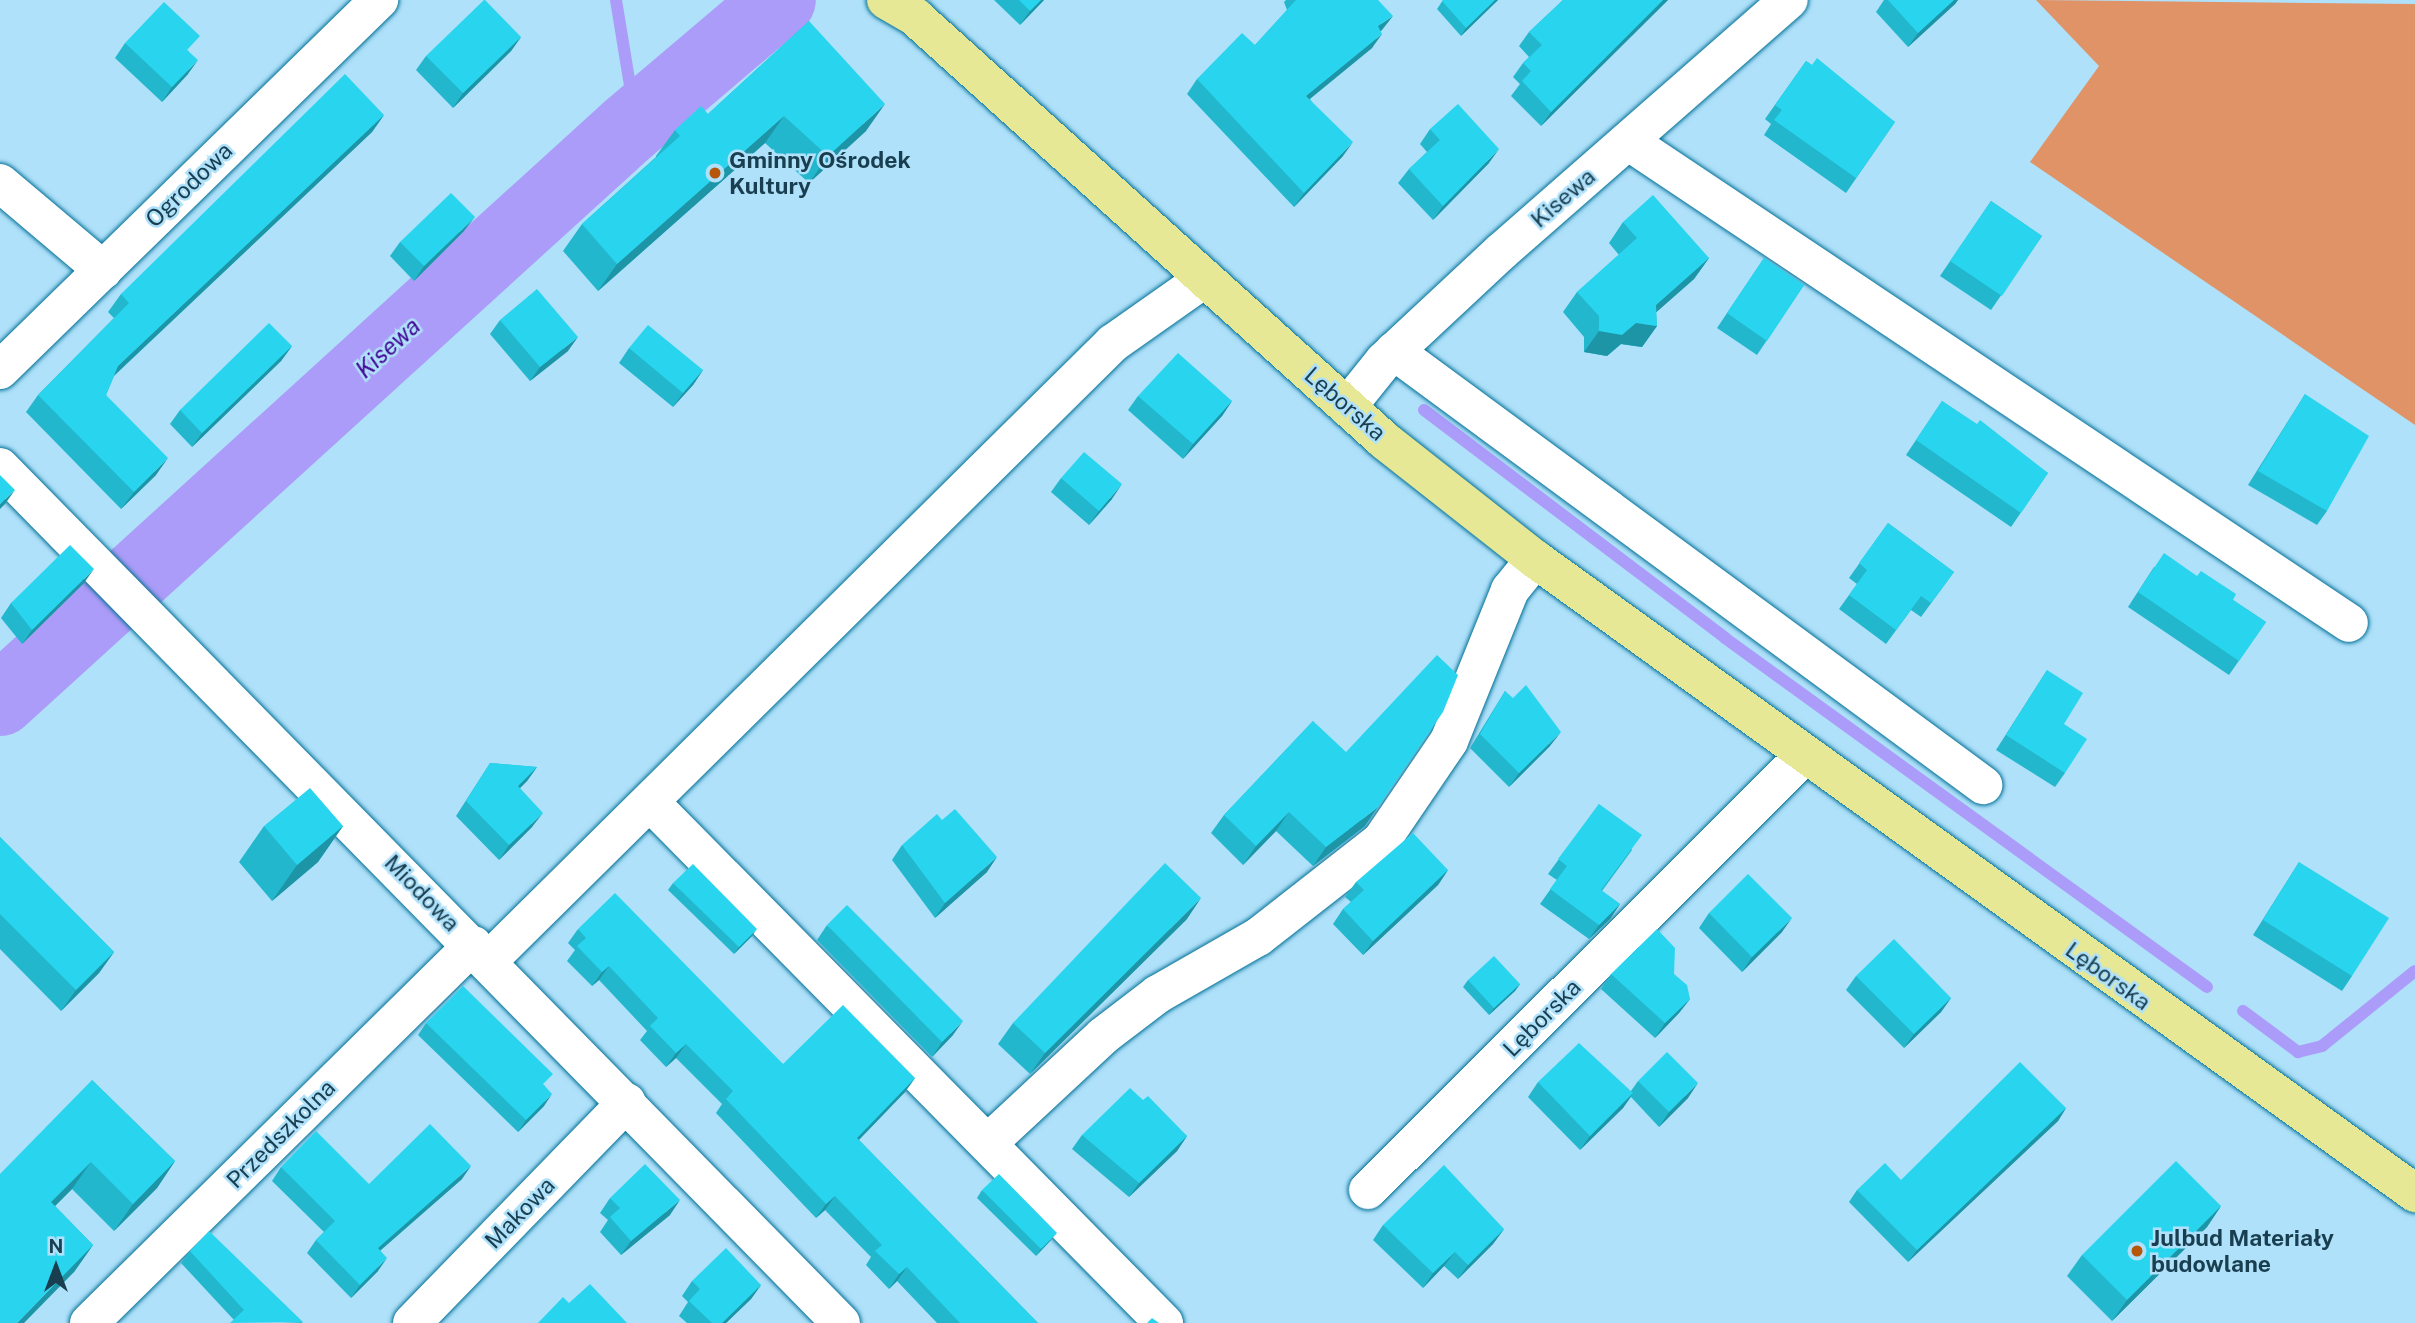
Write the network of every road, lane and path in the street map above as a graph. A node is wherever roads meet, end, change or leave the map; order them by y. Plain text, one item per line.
1 (379, 0) edge
2 (1789, 0) edge
3 (902, 6) edge
4 (1628, 141) junction
5 (0, 183) edge
6 (103, 270) junction
7 (1204, 279) junction
8 (1394, 351) junction
9 (0, 370) edge
10 (1347, 407) junction
11 (0, 467) edge
12 (1535, 559) junction
13 (2349, 623) dead end
14 (1804, 756) junction
15 (1983, 785) dead end
16 (650, 802) junction
17 (480, 953) junction
18 (627, 1102) junction
19 (988, 1143) junction
20 (1368, 1190) dead end
21 (2415, 1193) edge
22 (89, 1323) edge
23 (412, 1323) edge
24 (841, 1323) edge
25 (1164, 1323) edge

1 - 6 street, Ogrodowa
2 - 4 street, Kisewa
3 - 7 main road, Lęborska
4 - 8 street, Kisewa
4 - 13 street
5 - 6 street
6 - 9 street, Ogrodowa
7 - 10 main road, Lęborska
7 - 16 street, Przedszkolna
8 - 10 street, Kisewa
8 - 15 street
10 - 12 main road, Lęborska
11 - 17 street, Miodowa
12 - 14 main road, Lęborska
12 - 19 street
14 - 20 street, Lęborska
14 - 21 main road, Lęborska
16 - 17 street, Przedszkolna
16 - 19 street
17 - 18 street, Miodowa
17 - 22 street, Przedszkolna
18 - 23 street, Makowa
18 - 24 street, Miodowa
19 - 25 street

